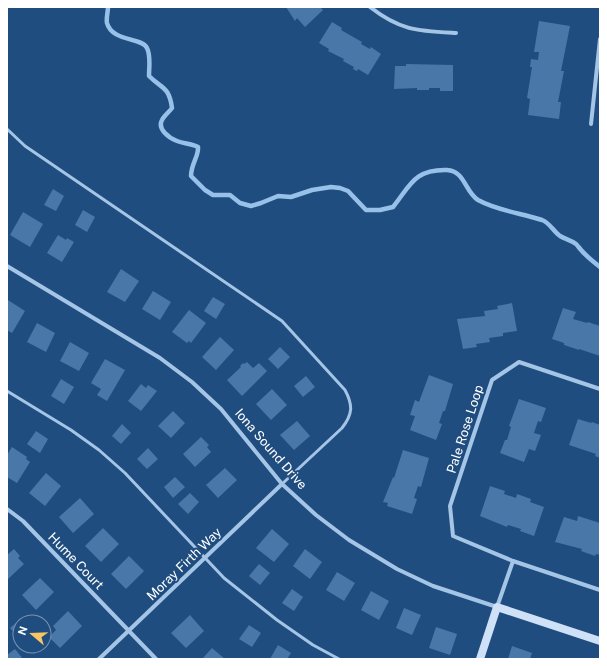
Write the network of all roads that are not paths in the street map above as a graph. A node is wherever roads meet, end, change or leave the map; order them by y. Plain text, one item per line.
1 (370, 7) edge
2 (456, 33) dead end
3 (600, 39) edge
4 (599, 53) edge
5 (595, 92) junction
6 (600, 92) edge
7 (591, 124) dead end
8 (7, 129) edge
9 (7, 266) edge
10 (600, 388) edge
11 (7, 391) edge
12 (282, 484) junction
13 (7, 509) edge
14 (204, 558) junction
15 (513, 561) junction
16 (600, 590) edge
17 (497, 607) junction
18 (129, 630) junction
19 (600, 641) edge
20 (99, 659) edge
21 (156, 659) edge
22 (339, 659) edge
23 (480, 659) edge

1 - 2 street
3 - 4 street
4 - 5 street
5 - 6 street
5 - 7 street
8 - 12 lane
9 - 12 street, Iona Sound Drive
10 - 15 street, Pale Rose Loop
11 - 14 lane
12 - 14 street, Moray Firth Way
12 - 17 street, Iona Sound Drive
13 - 18 street, Hume Court
14 - 18 street, Moray Firth Way
14 - 22 lane
15 - 16 street, Pale Rose Loop
15 - 17 street
17 - 19 street, Iona Sound Drive
17 - 23 street
18 - 20 street, Moray Firth Way
18 - 21 street, Hume Court

